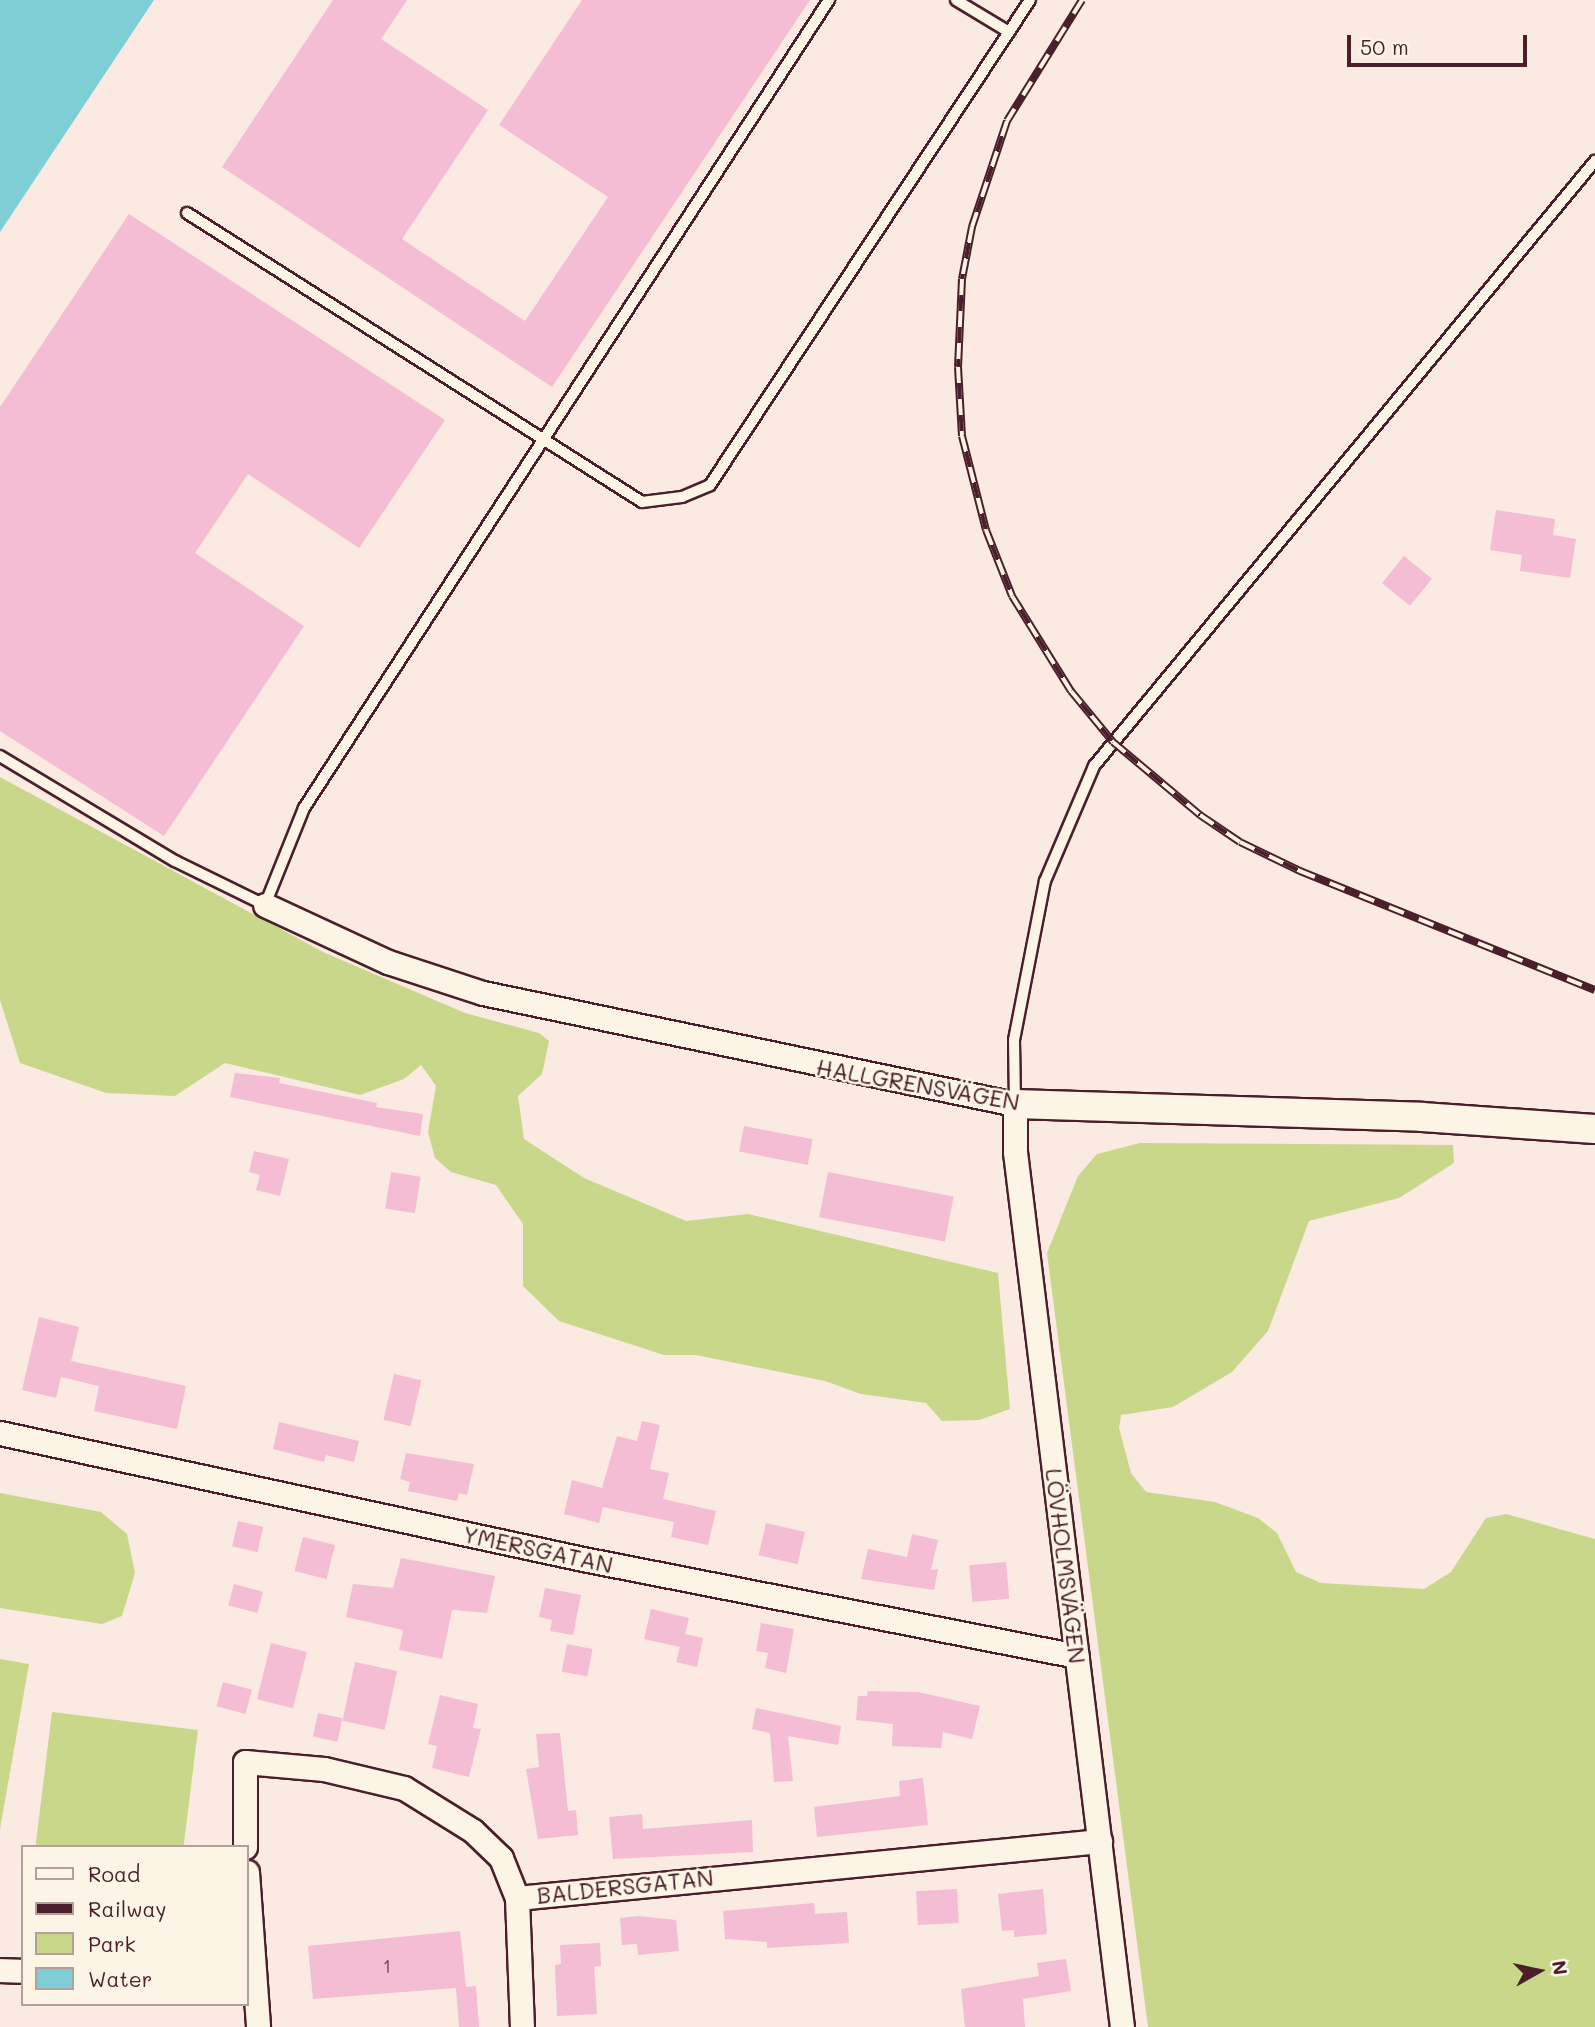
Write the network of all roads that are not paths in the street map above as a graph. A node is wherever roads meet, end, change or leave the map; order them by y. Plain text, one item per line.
1 (829, 0) edge
2 (956, 0) edge
3 (1030, 0) edge
4 (1009, 32) junction
5 (1595, 161) edge
6 (187, 213) dead end
7 (547, 439) junction
8 (0, 756) edge
9 (265, 905) junction
10 (1015, 1104) junction
11 (1595, 1129) edge
12 (0, 1433) edge
13 (1077, 1656) junction
14 (1100, 1841) junction
15 (245, 1845) edge
16 (517, 1898) junction
17 (248, 1901) edge
18 (0, 1970) edge
19 (21, 1972) edge
20 (251, 1987) edge
21 (258, 2027) edge
22 (522, 2027) edge
23 (1122, 2027) edge

1 - 7 lane
2 - 4 lane
3 - 4 lane
4 - 7 lane
5 - 10 lane
6 - 7 lane
7 - 9 lane
8 - 9 lane
9 - 10 street, HALLGRENSVÄGEN
10 - 11 street, HALLGRENSVÄGEN
10 - 13 street, LÖVHOLMSVÄGEN
12 - 13 street, YMERSGATAN
13 - 14 street, LÖVHOLMSVÄGEN
14 - 16 street, BALDERSGATAN
14 - 23 street, LÖVHOLMSVÄGEN
15 - 16 street, BALDERSGATAN
16 - 22 street
17 - 20 street
18 - 19 street
20 - 21 street

